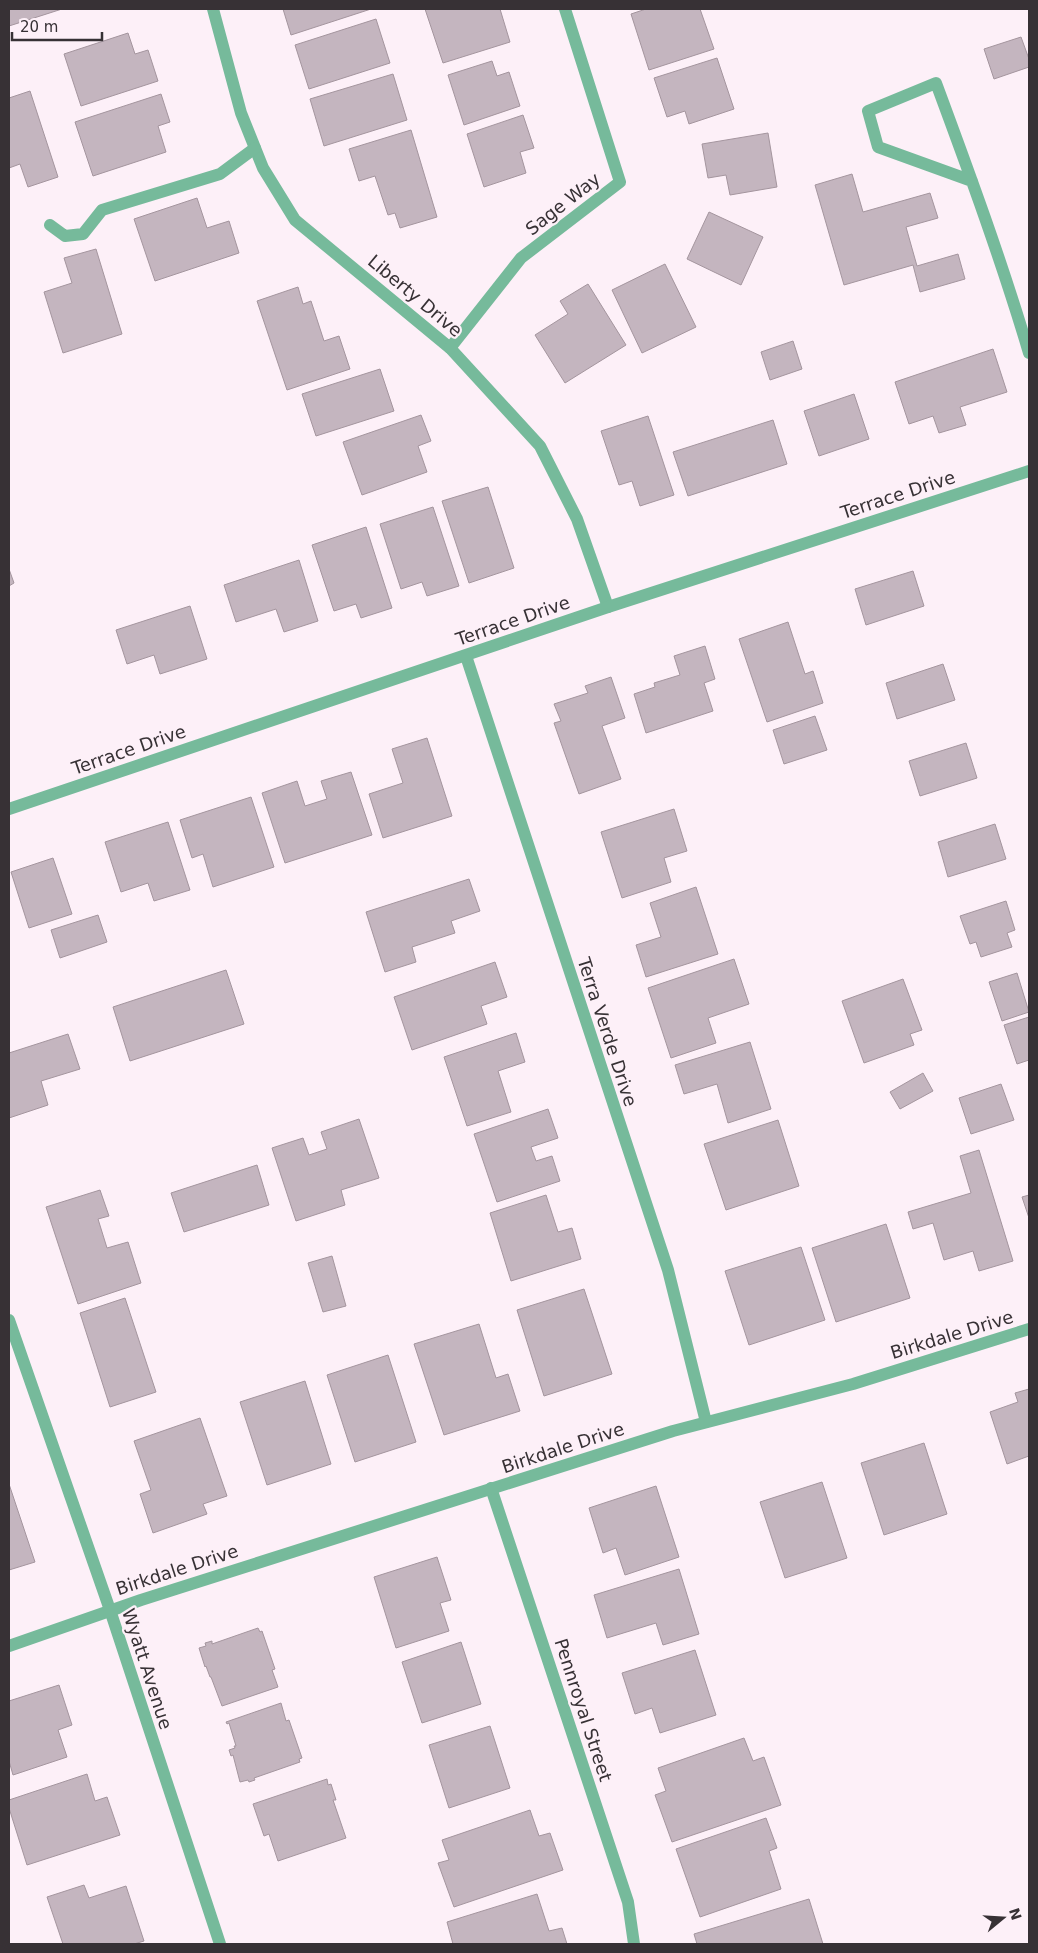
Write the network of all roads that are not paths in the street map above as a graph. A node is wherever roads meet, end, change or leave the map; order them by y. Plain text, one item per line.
1 (213, 9) edge
2 (565, 9) edge
3 (255, 148) junction
4 (972, 181) junction
5 (50, 226) dead end
6 (450, 348) junction
7 (1029, 353) edge
8 (1029, 471) edge
9 (608, 607) junction
10 (466, 656) junction
11 (9, 809) edge
12 (9, 1320) edge
13 (1029, 1329) edge
14 (706, 1422) junction
15 (491, 1488) junction
16 (110, 1610) junction
17 (9, 1646) edge
18 (220, 1944) edge
19 (634, 1944) edge

1 - 3 street, Liberty Drive
2 - 6 street, Sage Way
3 - 5 street
3 - 6 street, Liberty Drive
4 - 4 street
4 - 7 street
6 - 9 street, Liberty Drive
8 - 9 street, Terrace Drive
9 - 10 street, Terrace Drive
10 - 11 street, Terrace Drive
10 - 14 street, Terra Verde Drive
12 - 16 street, Wyatt Avenue
13 - 14 street, Birkdale Drive
14 - 15 street, Birkdale Drive
15 - 16 street, Birkdale Drive
15 - 19 street, Pennroyal Street
16 - 17 street, Birkdale Drive
16 - 18 street, Wyatt Avenue

